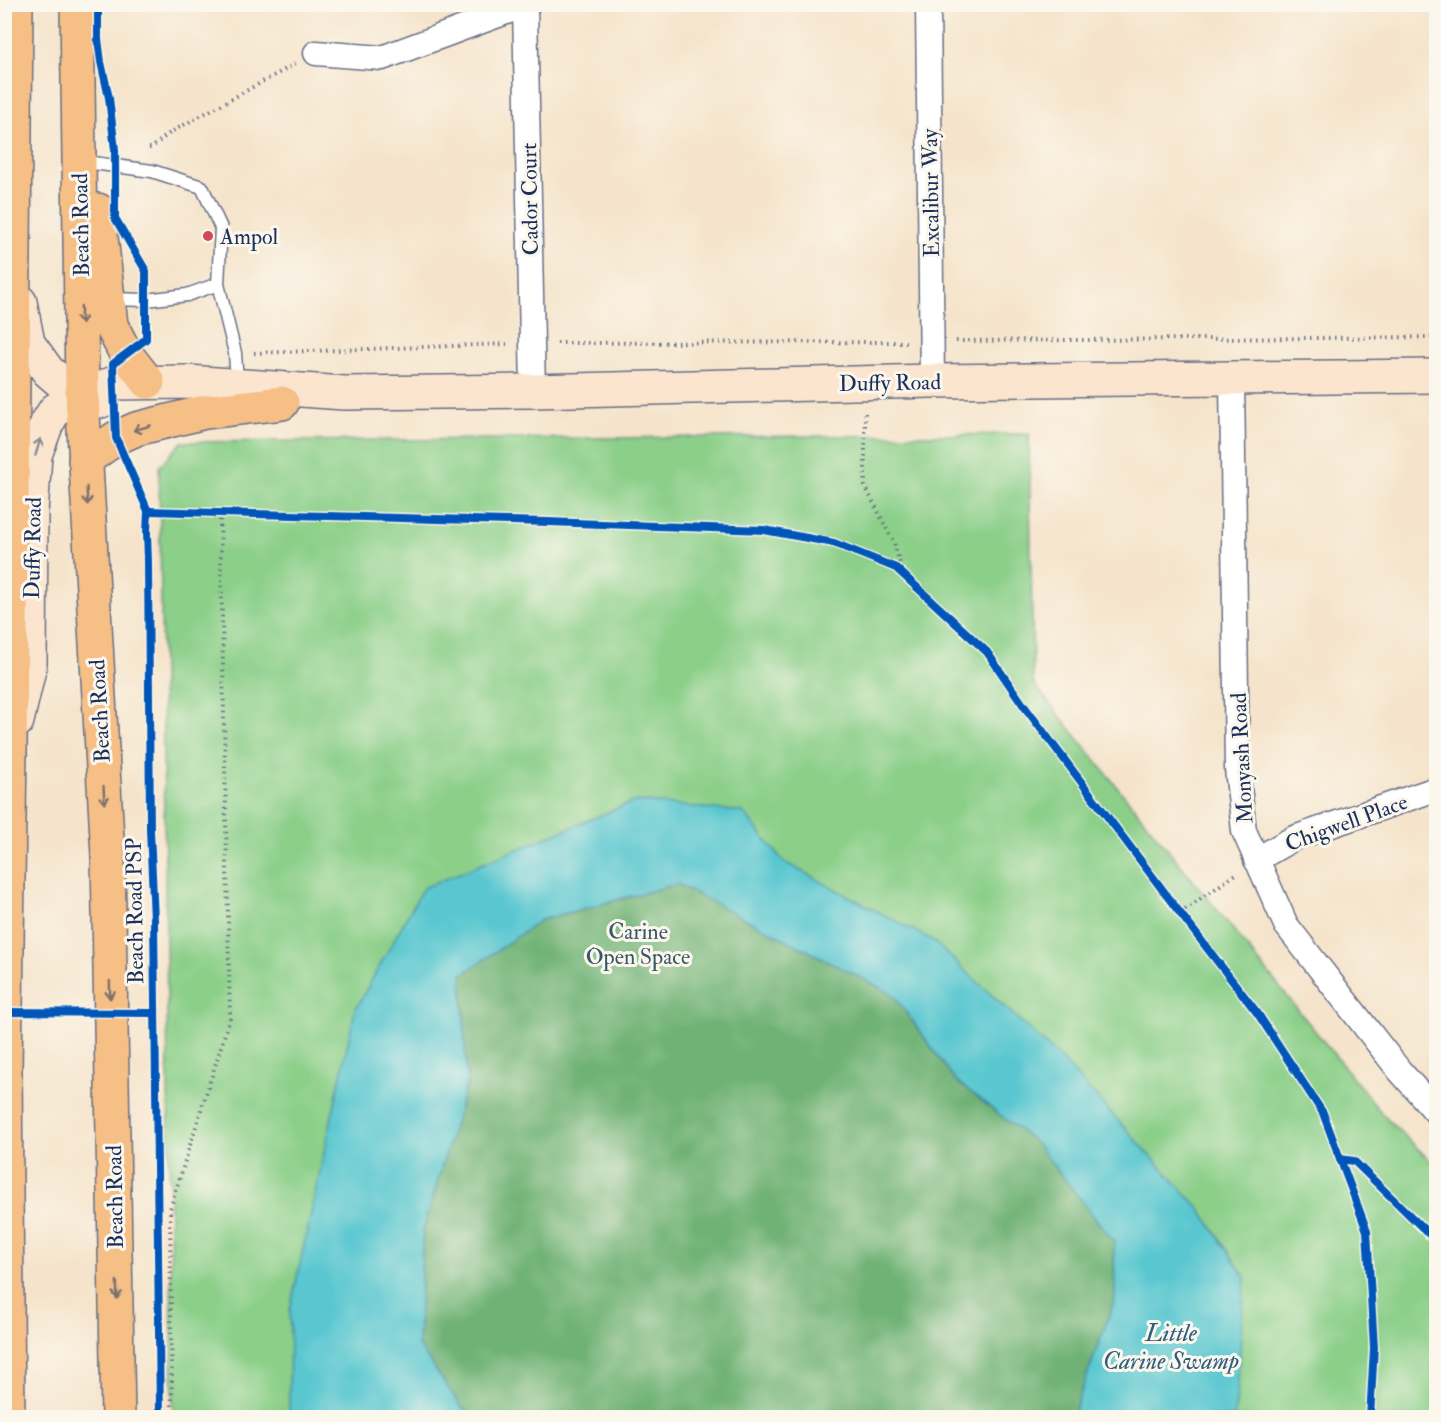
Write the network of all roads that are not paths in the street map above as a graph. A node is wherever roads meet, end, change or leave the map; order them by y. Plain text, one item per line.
1 (16, 4) edge
2 (928, 4) edge
3 (527, 6) edge
4 (78, 20) edge
5 (316, 53) road end
6 (108, 160) junction
7 (14, 268) junction
8 (218, 284) junction
9 (108, 299) junction
10 (1437, 376) edge
11 (1232, 378) junction
12 (932, 381) junction
13 (148, 382) junction
14 (237, 386) junction
15 (533, 391) junction
16 (344, 393) junction
17 (82, 395) junction
18 (282, 403) junction
19 (85, 460) junction
20 (10, 754) junction
21 (1437, 789) edge
22 (1256, 860) junction
23 (5, 1070) edge
24 (1437, 1113) edge
25 (8, 1418) edge
26 (118, 1418) edge

1 - 7 main road
2 - 12 street, Excalibur Way
3 - 5 street, Cador Court
3 - 15 street, Cador Court
4 - 6 main road
4 -> 17 main road, Beach Road
6 - 8 lane
6 - 9 main road
7 - 17 main road, Duffy Road
7 - 20 main road
8 - 9 lane
8 - 14 lane
9 - 13 main road
10 - 11 main road, Duffy Road
11 - 12 main road, Duffy Road
11 - 22 street, Monyash Road
12 - 15 main road, Duffy Road
13 - 14 main road, Duffy Road
13 - 17 main road, Duffy Road
14 - 16 main road, Duffy Road
15 - 16 main road, Duffy Road
16 - 18 main road, Duffy Road
17 - 18 main road, Duffy Road
17 - 19 main road, Beach Road
20 -> 17 main road, Duffy Road
18 -> 19 main road
19 -> 26 main road, Beach Road
20 - 23 main road
21 - 22 street, Chigwell Place
22 - 24 street, Monyash Road
23 - 25 main road

